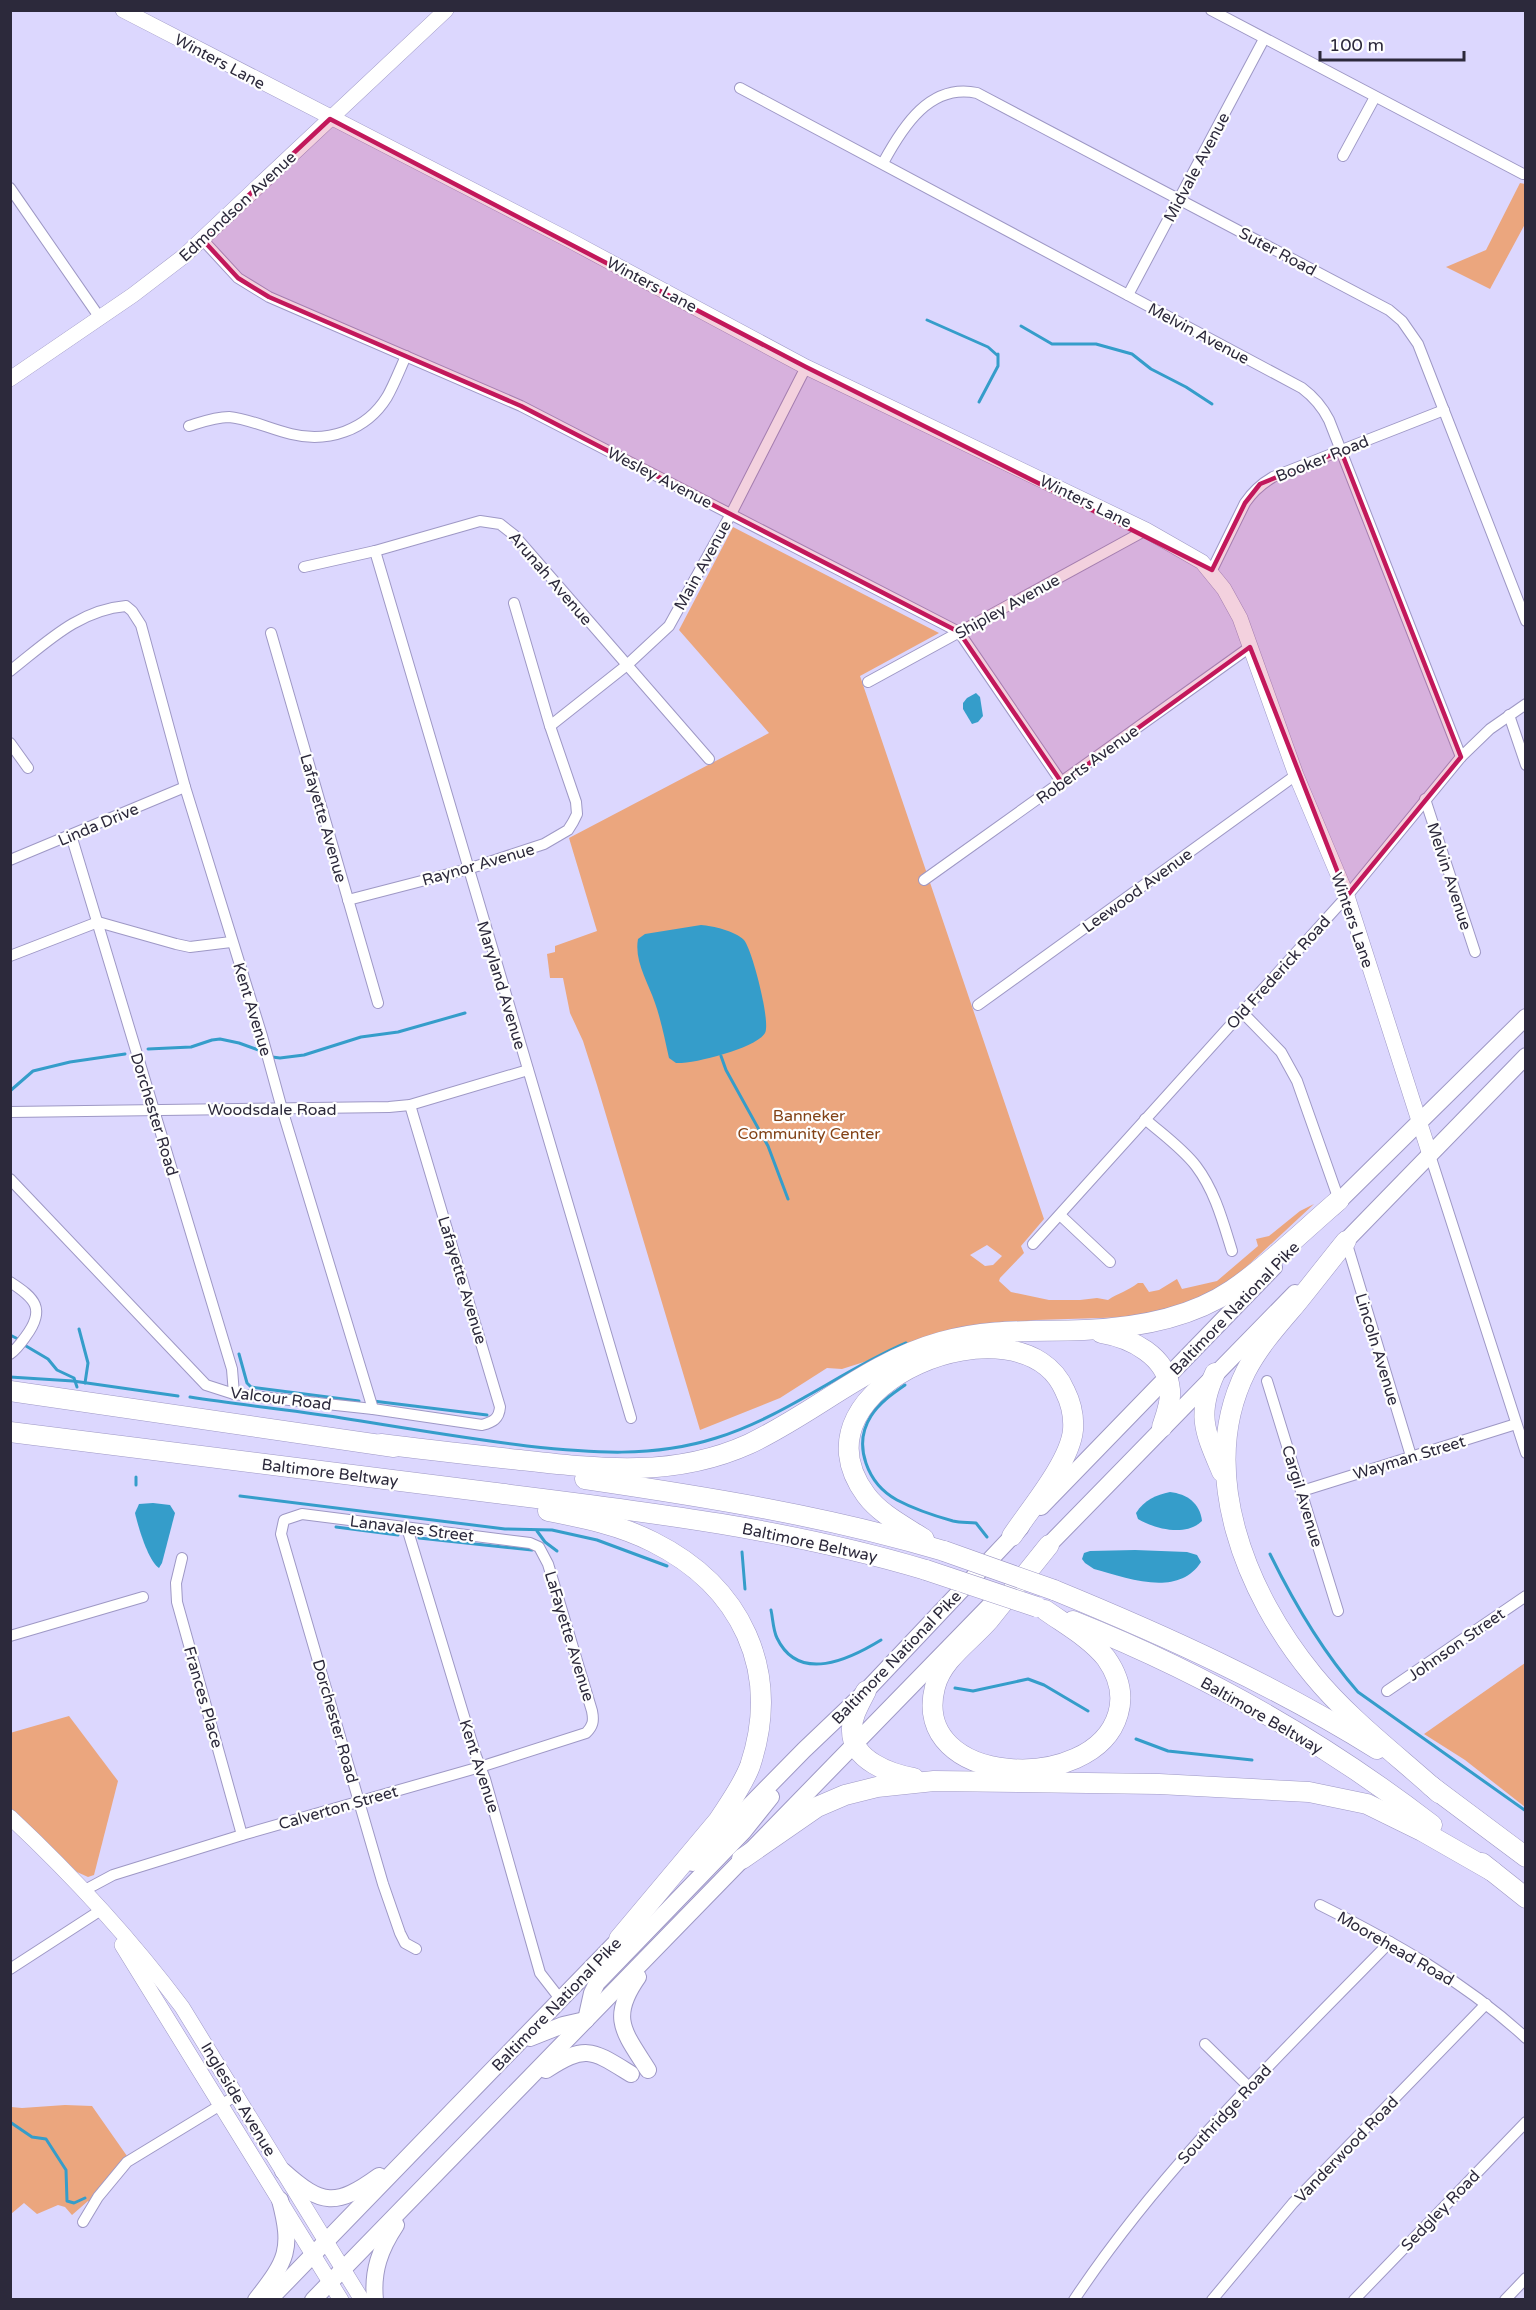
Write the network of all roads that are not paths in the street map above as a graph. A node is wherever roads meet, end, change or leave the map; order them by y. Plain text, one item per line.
1 (123, 10) edge
2 (446, 10) edge
3 (1211, 10) edge
4 (1264, 39) junction
5 (740, 87) dead end
6 (1375, 96) junction
7 (330, 119) junction
8 (1343, 156) dead end
9 (883, 163) junction
10 (1523, 174) dead end
11 (10, 188) edge
12 (1179, 199) junction
13 (202, 239) junction
14 (1128, 295) junction
15 (100, 318) junction
16 (406, 356) junction
17 (807, 367) junction
18 (10, 379) edge
19 (1444, 410) junction
20 (189, 426) dead end
21 (1341, 451) junction
22 (731, 514) junction
23 (1146, 530) junction
24 (375, 551) junction
25 (304, 567) dead end
26 (1211, 572) junction
27 (514, 603) dead end
28 (1526, 621) edge
29 (959, 632) junction
30 (271, 633) dead end
31 (1250, 647) junction
32 (627, 665) junction
33 (10, 671) edge
34 (868, 682) dead end
35 (1526, 704) edge
36 (1509, 715) junction
37 (550, 726) junction
38 (10, 743) edge
39 (1461, 757) junction
40 (709, 759) dead end
41 (1526, 765) edge
42 (28, 768) dead end
43 (1296, 775) junction
44 (1062, 783) junction
45 (185, 787) junction
46 (1425, 799) junction
47 (70, 835) junction
48 (10, 860) edge
49 (468, 869) junction
50 (924, 880) dead end
51 (1347, 896) junction
52 (348, 900) junction
53 (98, 922) junction
54 (231, 942) junction
55 (1475, 952) dead end
56 (10, 956) edge
57 (378, 1003) dead end
58 (978, 1005) dead end
59 (1243, 1013) junction
60 (1526, 1017) edge
61 (1526, 1056) edge
62 (528, 1070) junction
63 (410, 1105) junction
64 (154, 1109) junction
65 (282, 1109) junction
66 (10, 1112) edge
67 (1145, 1119) junction
68 (1419, 1120) junction
69 (1430, 1155) junction
70 (10, 1179) edge
71 (1339, 1200) junction
72 (1060, 1215) junction
73 (1346, 1241) junction
74 (1033, 1244) dead end
75 (1232, 1251) dead end
76 (1110, 1262) dead end
77 (10, 1282) edge
78 (1084, 1330) junction
79 (10, 1354) edge
80 (1215, 1373) junction
81 (1166, 1377) junction
82 (1267, 1381) dead end
83 (10, 1391) edge
84 (234, 1394) junction
85 (373, 1409) junction
86 (632, 1418) dead end
87 (495, 1420) joint
88 (1516, 1424) junction
89 (1162, 1427) junction
90 (10, 1432) edge
91 (381, 1444) junction
92 (1526, 1453) edge
93 (1411, 1456) junction
94 (348, 1474) junction
95 (1226, 1480) junction
96 (1302, 1491) junction
97 (284, 1521) joint
98 (407, 1528) junction
99 (1012, 1536) junction
100 (1049, 1545) junction
101 (539, 1547) joint
102 (944, 1551) junction
103 (182, 1558) dead end
104 (1526, 1596) edge
105 (142, 1597) dead end
106 (1041, 1608) junction
107 (1338, 1611) dead end
108 (10, 1636) edge
109 (866, 1691) junction
110 (1387, 1691) dead end
111 (592, 1727) joint
112 (854, 1744) junction
113 (804, 1750) junction
114 (480, 1767) junction
115 (934, 1781) junction
116 (1439, 1792) junction
117 (359, 1801) junction
118 (10, 1817) edge
119 (242, 1835) junction
120 (1526, 1857) edge
121 (742, 1859) junction
122 (1492, 1871) junction
123 (85, 1890) junction
124 (1526, 1898) edge
125 (1320, 1905) dead end
126 (101, 1910) junction
127 (619, 1939) junction
128 (663, 1941) junction
129 (1390, 1942) junction
130 (416, 1949) dead end
131 (10, 1968) edge
132 (561, 2000) junction
133 (1486, 2004) junction
134 (586, 2020) junction
135 (1526, 2038) edge
136 (519, 2043) junction
137 (1205, 2044) dead end
138 (648, 2070) dead end
139 (631, 2074) dead end
140 (1249, 2086) junction
141 (520, 2087) junction
142 (237, 2095) junction
143 (220, 2105) junction
144 (1526, 2122) edge
145 (418, 2147) junction
146 (283, 2171) junction
147 (419, 2192) junction
148 (280, 2200) junction
149 (84, 2223) dead end
150 (326, 2242) junction
151 (314, 2254) junction
152 (343, 2269) junction
153 (1526, 2278) edge
154 (330, 2282) junction
155 (256, 2300) edge
156 (269, 2300) edge
157 (313, 2300) edge
158 (341, 2300) edge
159 (362, 2300) edge
160 (375, 2300) edge
161 (1074, 2300) edge
162 (1212, 2300) edge
163 (1354, 2300) edge
164 (1505, 2300) edge

1 - 7 street, Winters Lane
2 - 7 street, Edmondson Avenue
3 - 4 street
4 - 6 street
4 - 12 street, Midvale Avenue
5 - 9 street, Melvin Avenue
6 - 8 street
6 - 10 street
7 - 13 street, Edmondson Avenue
7 - 17 street, Winters Lane
9 - 12 street, Suter Road
9 - 14 street, Melvin Avenue
11 - 15 street
12 - 14 street, Midvale Avenue
12 - 19 street, Suter Road
13 - 15 street, Edmondson Avenue
13 - 16 street, Wesley Avenue
14 - 21 street, Melvin Avenue
15 - 18 street, Edmondson Avenue
16 - 20 street
16 - 22 street, Wesley Avenue
17 - 22 street, Main Avenue
17 - 23 street, Winters Lane
19 - 21 street, Booker Road
19 - 28 street, Suter Road
21 - 26 street, Booker Road
21 - 39 street, Melvin Avenue
22 - 29 street, Wesley Avenue
22 - 32 street, Main Avenue
23 - 26 street, Winters Lane
23 - 29 street, Shipley Avenue
24 - 25 street, Arunah Avenue
24 - 32 street, Arunah Avenue
24 - 49 street, Maryland Avenue
26 - 31 street, Winters Lane
27 - 37 street, Raynor Avenue
29 - 34 street, Shipley Avenue
29 - 44 street, Wesley Avenue
30 - 52 street, Lafayette Avenue
31 - 43 street, Winters Lane
31 - 44 street, Roberts Avenue
32 - 37 street, Main Avenue
32 - 40 street, Arunah Avenue
33 - 45 street, Kent Avenue
35 - 36 street, Old Frederick Road
36 - 39 street, Old Frederick Road
36 - 41 street
37 - 49 street, Raynor Avenue
38 - 42 street
39 - 46 street, Old Frederick Road
43 - 51 street, Winters Lane
43 - 58 street, Leewood Avenue
44 - 50 street, Roberts Avenue
45 - 47 street, Linda Drive
45 - 54 street, Kent Avenue
46 - 51 street, Old Frederick Road
46 - 55 street, Melvin Avenue
47 - 48 street, Linda Drive
47 - 53 street, Dorchester Road
49 - 52 street, Raynor Avenue
49 - 62 street, Maryland Avenue
51 - 59 street, Old Frederick Road
51 - 68 street, Winters Lane
52 - 57 street, Lafayette Avenue
53 - 54 street
53 - 56 street
53 - 64 street, Dorchester Road
54 - 65 street, Kent Avenue
59 - 67 street, Old Frederick Road
59 - 71 street
60 - 68 main road, Baltimore National Pike
61 - 69 main road, Baltimore National Pike
62 - 63 street, Woodsdale Road
62 - 86 street, Maryland Avenue
63 - 65 street, Woodsdale Road
63 - 87 street, Lafayette Avenue
64 - 65 street, Woodsdale Road
64 - 66 street, Woodsdale Road
64 - 84 street, Dorchester Road
65 - 85 street, Kent Avenue
67 - 72 street, Old Frederick Road
67 - 75 street
68 - 69 street, Winters Lane
68 - 71 main road, Baltimore National Pike
69 - 73 main road, Baltimore National Pike
69 - 88 street, Winters Lane
70 - 84 street, Valcour Road
71 - 78 highway
71 - 81 main road, Baltimore National Pike
72 - 74 street, Old Frederick Road
72 - 76 street
73 - 80 main road, Baltimore National Pike
73 - 93 street, Lincoln Avenue
73 - 95 highway
77 - 79 street
78 - 81 highway
78 - 91 highway
80 - 89 main road, Baltimore National Pike
80 - 95 highway
81 - 89 highway
81 - 99 main road, Baltimore National Pike
82 - 96 street, Cargil Avenue
83 - 91 highway, Baltimore Beltway
84 - 85 street, Valcour Road
85 - 87 street, Valcour Road
88 - 92 street, Winters Lane
88 - 93 street, Wayman Street
89 - 100 main road, Baltimore National Pike
90 - 94 highway, Baltimore Beltway
91 - 102 highway, Baltimore Beltway
93 - 96 street, Wayman Street
94 - 106 highway, Baltimore Beltway, bridge
94 - 127 highway
95 - 116 highway
96 - 107 street, Cargil Avenue
97 - 98 street, Lanavales Street
97 - 117 street, Dorchester Road
98 - 101 street, Lanavales Street
98 - 114 street, Kent Avenue
99 - 102 highway
99 - 109 main road, Baltimore National Pike
100 - 106 highway
100 - 112 main road, Baltimore National Pike
101 - 111 street, LaFayette Avenue
102 - 116 highway, Baltimore Beltway, bridge
103 - 119 street, Frances Place
104 - 110 street, Johnson Street
105 - 108 street
106 - 122 highway, Baltimore Beltway
109 - 112 highway
109 - 113 main road, Baltimore National Pike
111 - 114 street, Calverton Street
112 - 115 highway
112 - 121 main road, Baltimore National Pike
113 - 127 main road, Baltimore National Pike
113 - 134 main road
114 - 117 street, Calverton Street
114 - 132 street, Kent Avenue
115 - 121 highway
115 - 122 highway
116 - 120 highway, Baltimore Beltway
117 - 119 street, Calverton Street
117 - 130 street, Dorchester Road
118 - 123 street, Ingleside Avenue
119 - 123 street, Calverton Street
121 - 128 main road, Baltimore National Pike
122 - 124 highway, Baltimore Beltway
123 - 126 street, Ingleside Avenue
125 - 129 street, Moorehead Road
126 - 131 street
126 - 142 street, Ingleside Avenue
126 - 143 street, Ingleside Avenue
127 - 132 main road, Baltimore National Pike
128 - 134 main road, Baltimore National Pike
128 - 138 main road
129 - 133 street, Moorehead Road
129 - 140 street, Southridge Road
132 - 136 main road, Baltimore National Pike
133 - 135 street, Moorehead Road
133 - 162 street, Vanderwood Road
134 - 136 main road
134 - 141 main road, Baltimore National Pike
136 - 145 main road, Baltimore National Pike
137 - 140 street
139 - 141 main road
140 - 161 street, Southridge Road
141 - 147 main road, Baltimore National Pike
142 - 143 street
142 - 146 street, Ingleside Avenue
143 - 148 street, Ingleside Avenue
143 - 149 street
144 - 163 street, Sedgley Road
145 - 146 main road
145 - 150 main road, Baltimore National Pike
146 - 150 street, Ingleside Avenue
147 - 152 main road, Baltimore National Pike
147 - 160 main road
148 - 151 street, Ingleside Avenue
148 - 155 main road
150 - 151 main road, Baltimore National Pike
150 - 152 street, Ingleside Avenue
151 - 154 street, Ingleside Avenue
151 - 156 main road, Baltimore National Pike
152 - 154 main road, Baltimore National Pike
152 - 159 street, Ingleside Avenue
153 - 164 street
154 - 157 main road, Baltimore National Pike
154 - 158 street, Ingleside Avenue

